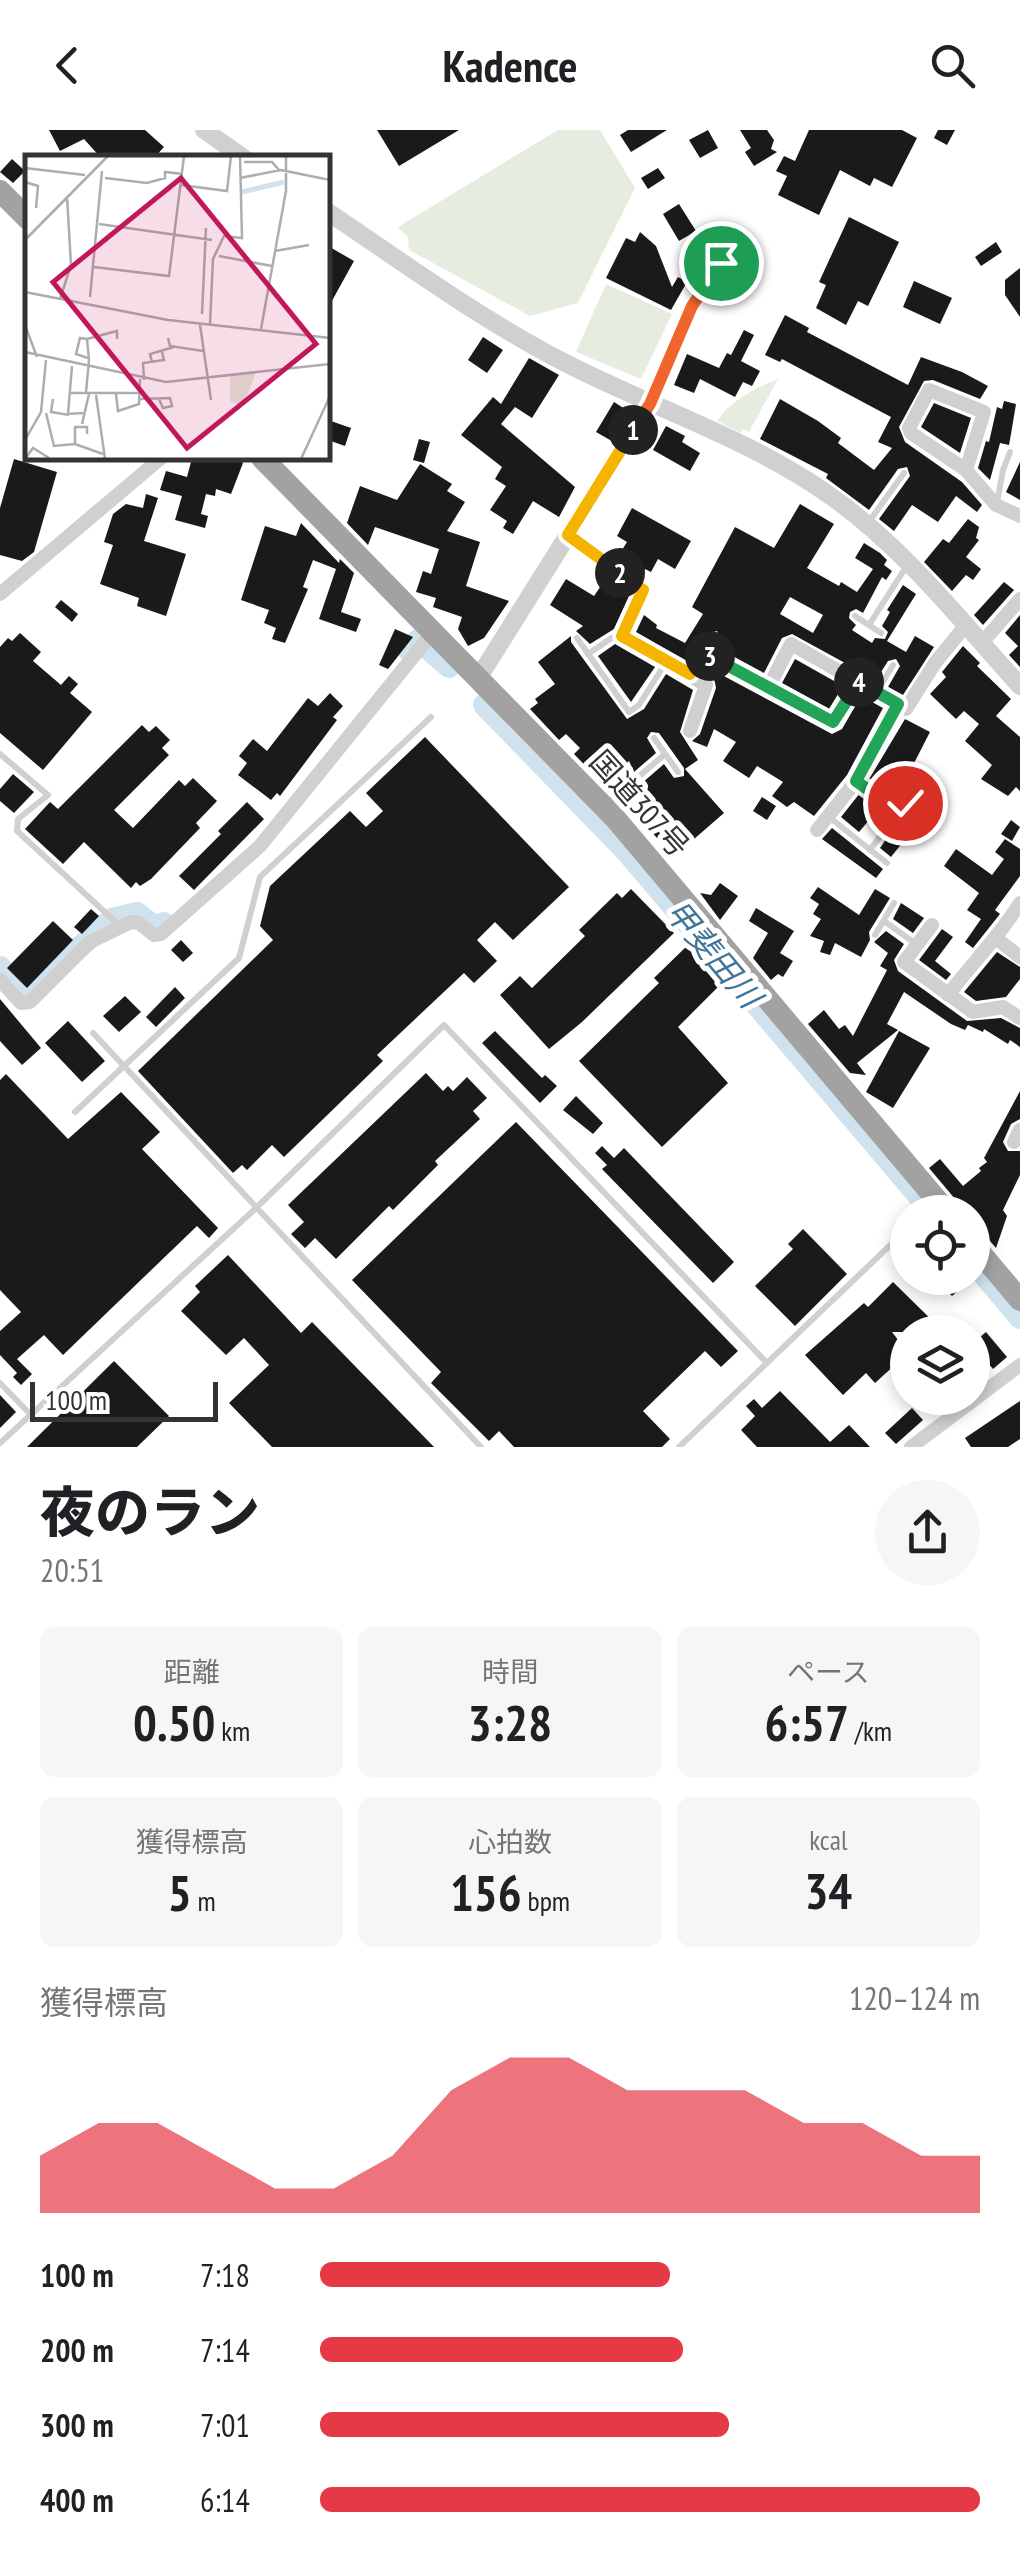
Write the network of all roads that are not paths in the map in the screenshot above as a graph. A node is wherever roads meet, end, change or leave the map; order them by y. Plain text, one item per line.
1 (204, 130) edge
2 (240, 155) edge
3 (0, 191) edge
4 (330, 213) edge
5 (25, 216) edge
6 (721, 263) dead end
7 (650, 404) junction
8 (1010, 452) dead end
9 (159, 460) edge
10 (264, 460) edge
11 (966, 470) junction
12 (904, 473) dead end
13 (996, 505) junction
14 (1020, 516) edge
15 (867, 524) junction
16 (568, 535) junction
17 (908, 565) junction
18 (0, 594) edge
19 (1020, 598) edge
20 (855, 616) dead end
21 (868, 624) junction
22 (964, 626) junction
23 (881, 633) dead end
24 (622, 636) junction
25 (714, 637) dead end
26 (576, 638) dead end
27 (427, 640) junction
28 (982, 644) junction
29 (704, 653) junction
30 (588, 654) junction
31 (667, 661) junction
32 (893, 665) dead end
33 (690, 674) junction
34 (479, 677) junction
35 (858, 682) junction
36 (769, 686) junction
37 (1020, 686) edge
38 (877, 692) junction
39 (898, 704) junction
40 (431, 717) dead end
41 (690, 731) dead end
42 (654, 738) dead end
43 (0, 754) edge
44 (665, 754) junction
45 (678, 772) dead end
46 (856, 781) junction
47 (905, 803) dead end
48 (604, 807) junction
49 (899, 812) junction
50 (828, 816) junction
51 (818, 830) dead end
52 (870, 850) junction
53 (887, 863) dead end
54 (894, 904) dead end
55 (1020, 906) edge
56 (884, 920) junction
57 (119, 925) junction
58 (932, 926) dead end
59 (875, 935) dead end
60 (997, 939) junction
61 (918, 945) junction
62 (1020, 957) edge
63 (0, 980) edge
64 (948, 994) junction
65 (1020, 1018) edge
66 (92, 1033) dead end
67 (124, 1067) junction
68 (75, 1112) dead end
69 (933, 1195) edge
70 (255, 1209) junction
71 (890, 1245) edge
72 (990, 1264) edge
73 (1020, 1300) edge
74 (766, 1363) junction
75 (1020, 1365) edge
76 (0, 1384) edge
77 (31, 1415) junction
78 (0, 1443) edge
79 (481, 1447) edge
80 (679, 1447) edge
81 (911, 1447) edge

1 - 2 street
3 - 5 highway
4 - 7 street
6 - 7 street
7 - 15 street
7 - 16 street
8 - 13 lane
9 - 18 street
10 - 27 highway, 国道307号
11 - 11 street
11 - 13 street
12 - 15 lane
13 - 14 street
15 - 17 street
16 - 24 street
16 - 34 street
17 - 21 lane
17 - 22 street
19 - 28 street
20 - 21 lane
21 - 23 lane
22 - 28 street
22 - 39 street
24 - 30 lane
24 - 31 street
25 - 29 lane
26 - 30 lane
27 - 34 highway, 国道307号
27 - 57 street
28 - 37 street
29 - 33 street
29 - 36 street
30 - 31 lane
31 - 33 street
32 - 38 lane
33 - 41 street
34 - 48 highway, 国道307号
35 - 36 street
35 - 36 street
35 - 38 street
38 - 39 street
39 - 46 street
40 - 67 lane
42 - 44 lane
43 - 57 lane
44 - 45 lane
44 - 48 lane
46 - 49 lane
46 - 50 street
47 - 49 lane
48 - 69 highway, 国道307号
49 - 52 lane
50 - 51 street
50 - 52 lane
52 - 53 lane
54 - 56 lane
55 - 60 street
56 - 59 lane
56 - 61 lane
57 - 63 street
58 - 61 street
60 - 62 street
60 - 64 street
61 - 64 street
64 - 65 street
66 - 67 lane
67 - 68 lane
67 - 70 lane
70 - 74 lane
70 - 77 lane
70 - 79 lane
71 - 74 lane
72 - 73 highway
74 - 80 lane
75 - 81 street
76 - 77 lane
77 - 78 lane

